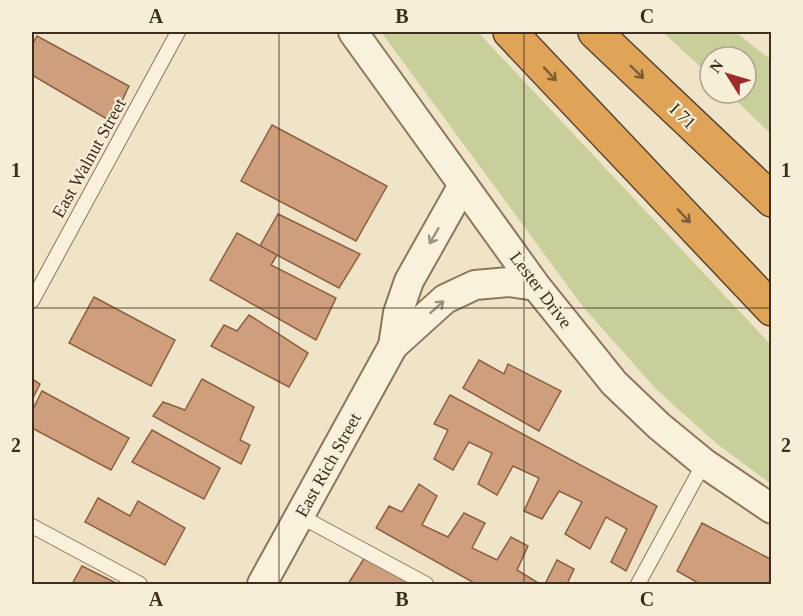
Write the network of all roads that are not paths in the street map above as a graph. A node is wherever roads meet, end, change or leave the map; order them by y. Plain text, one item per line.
1 (178, 32) edge
2 (353, 32) edge
3 (510, 32) edge
4 (595, 32) edge
5 (463, 185) junction
6 (771, 201) edge
7 (536, 286) junction
8 (32, 301) edge
9 (771, 309) edge
10 (393, 346) junction
11 (704, 463) junction
12 (771, 509) edge
13 (300, 516) junction
14 (32, 526) edge
15 (140, 585) edge
16 (262, 585) edge
17 (426, 585) edge
18 (638, 585) edge

1 - 8 lane, East Walnut Street
2 - 5 street, Lester Drive
3 -> 9 highway
4 -> 6 highway, I 71 / I 71
5 - 7 street, Lester Drive
5 -> 10 street, East Rich Street
10 -> 7 street, East Rich Street
7 - 11 street, Lester Drive
10 - 13 street, East Rich Street
11 - 12 street, Lester Drive
11 - 18 lane
13 - 16 street, East Rich Street
13 - 17 lane
14 - 15 lane

